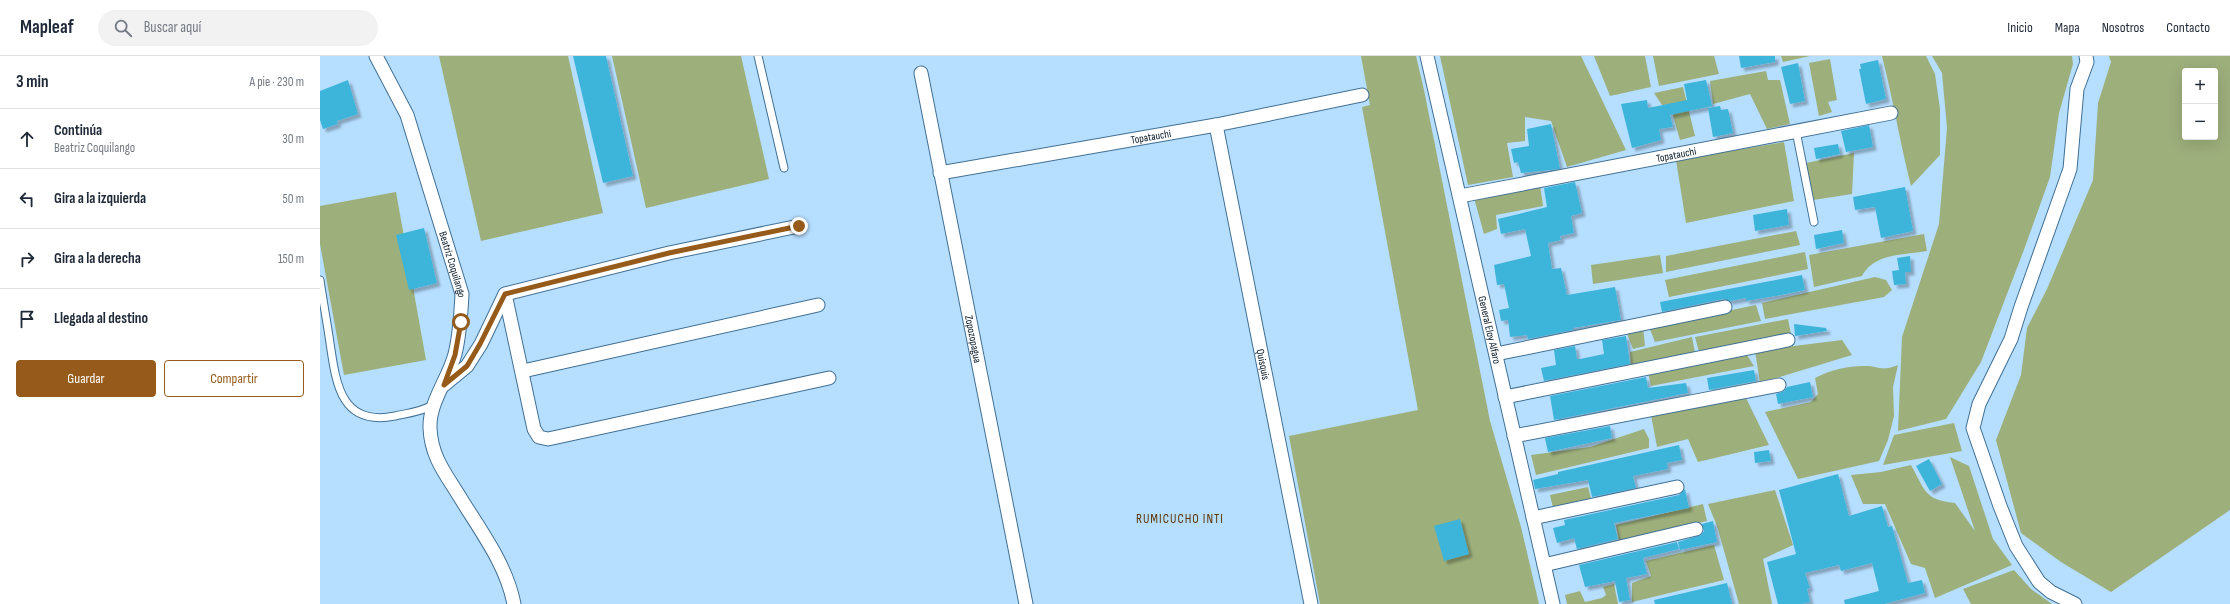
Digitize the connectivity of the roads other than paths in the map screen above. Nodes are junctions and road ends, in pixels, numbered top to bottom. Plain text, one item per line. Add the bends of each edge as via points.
1 (376, 56) edge
2 (758, 56) edge
3 (1427, 56) edge
4 (2086, 56) edge
5 (921, 73) dead end
6 (1362, 95) dead end
7 (1891, 113) dead end
8 (1216, 125) junction
9 (1796, 131) junction
10 (784, 168) dead end
11 (940, 173) junction
12 (1460, 196) junction
13 (1814, 222) dead end
14 (799, 226) dead end
15 (320, 280) edge
16 (505, 294) junction
17 (818, 305) dead end
18 (1725, 307) dead end
19 (1788, 340) dead end
20 (1496, 354) junction
21 (523, 371) junction
22 (829, 378) dead end
23 (444, 385) junction
24 (1779, 385) dead end
25 (1506, 397) junction
26 (435, 404) junction
27 (1514, 436) junction
28 (1677, 487) dead end
29 (1533, 518) junction
30 (1696, 529) dead end
31 (1544, 565) junction
32 (514, 604) edge
33 (1026, 604) edge
34 (1311, 604) edge
35 (1553, 604) edge
36 (2075, 604) edge

1 - 23 street, Beatriz Coquilango via 408,114 462,294 461,322 455,355
2 - 10 lane
3 - 12 street, General Eloy Alfaro
4 - 36 street via 2087,62 2077,90 2070,169 2011,339 1979,404 1973,428 2016,546 2039,582 2051,592
5 - 11 street, Zopozopagua
6 - 8 street, Topatauchi
7 - 9 street, Topatauchi
8 - 11 street, Topatauchi
8 - 34 street, Quisquis
9 - 12 street, Topatauchi
9 - 13 lane
11 - 33 street, Zopozopagua
12 - 20 street, General Eloy Alfaro
14 - 16 street via 669,253
15 - 26 lane via 336,382 342,398 352,409 362,415 376,418 420,411
16 - 21 street
16 - 23 street via 467,366
17 - 21 street
18 - 20 street
19 - 25 street
20 - 25 street, General Eloy Alfaro
21 - 22 street via 534,429 539,437 548,439
23 - 26 street, Beatriz Coquilango
24 - 27 street
25 - 27 street, General Eloy Alfaro
26 - 32 street, Beatriz Coquilango via 430,427 435,459 495,553 510,584
27 - 29 street, General Eloy Alfaro
28 - 29 street
29 - 31 street, General Eloy Alfaro
30 - 31 street
31 - 35 street, General Eloy Alfaro

